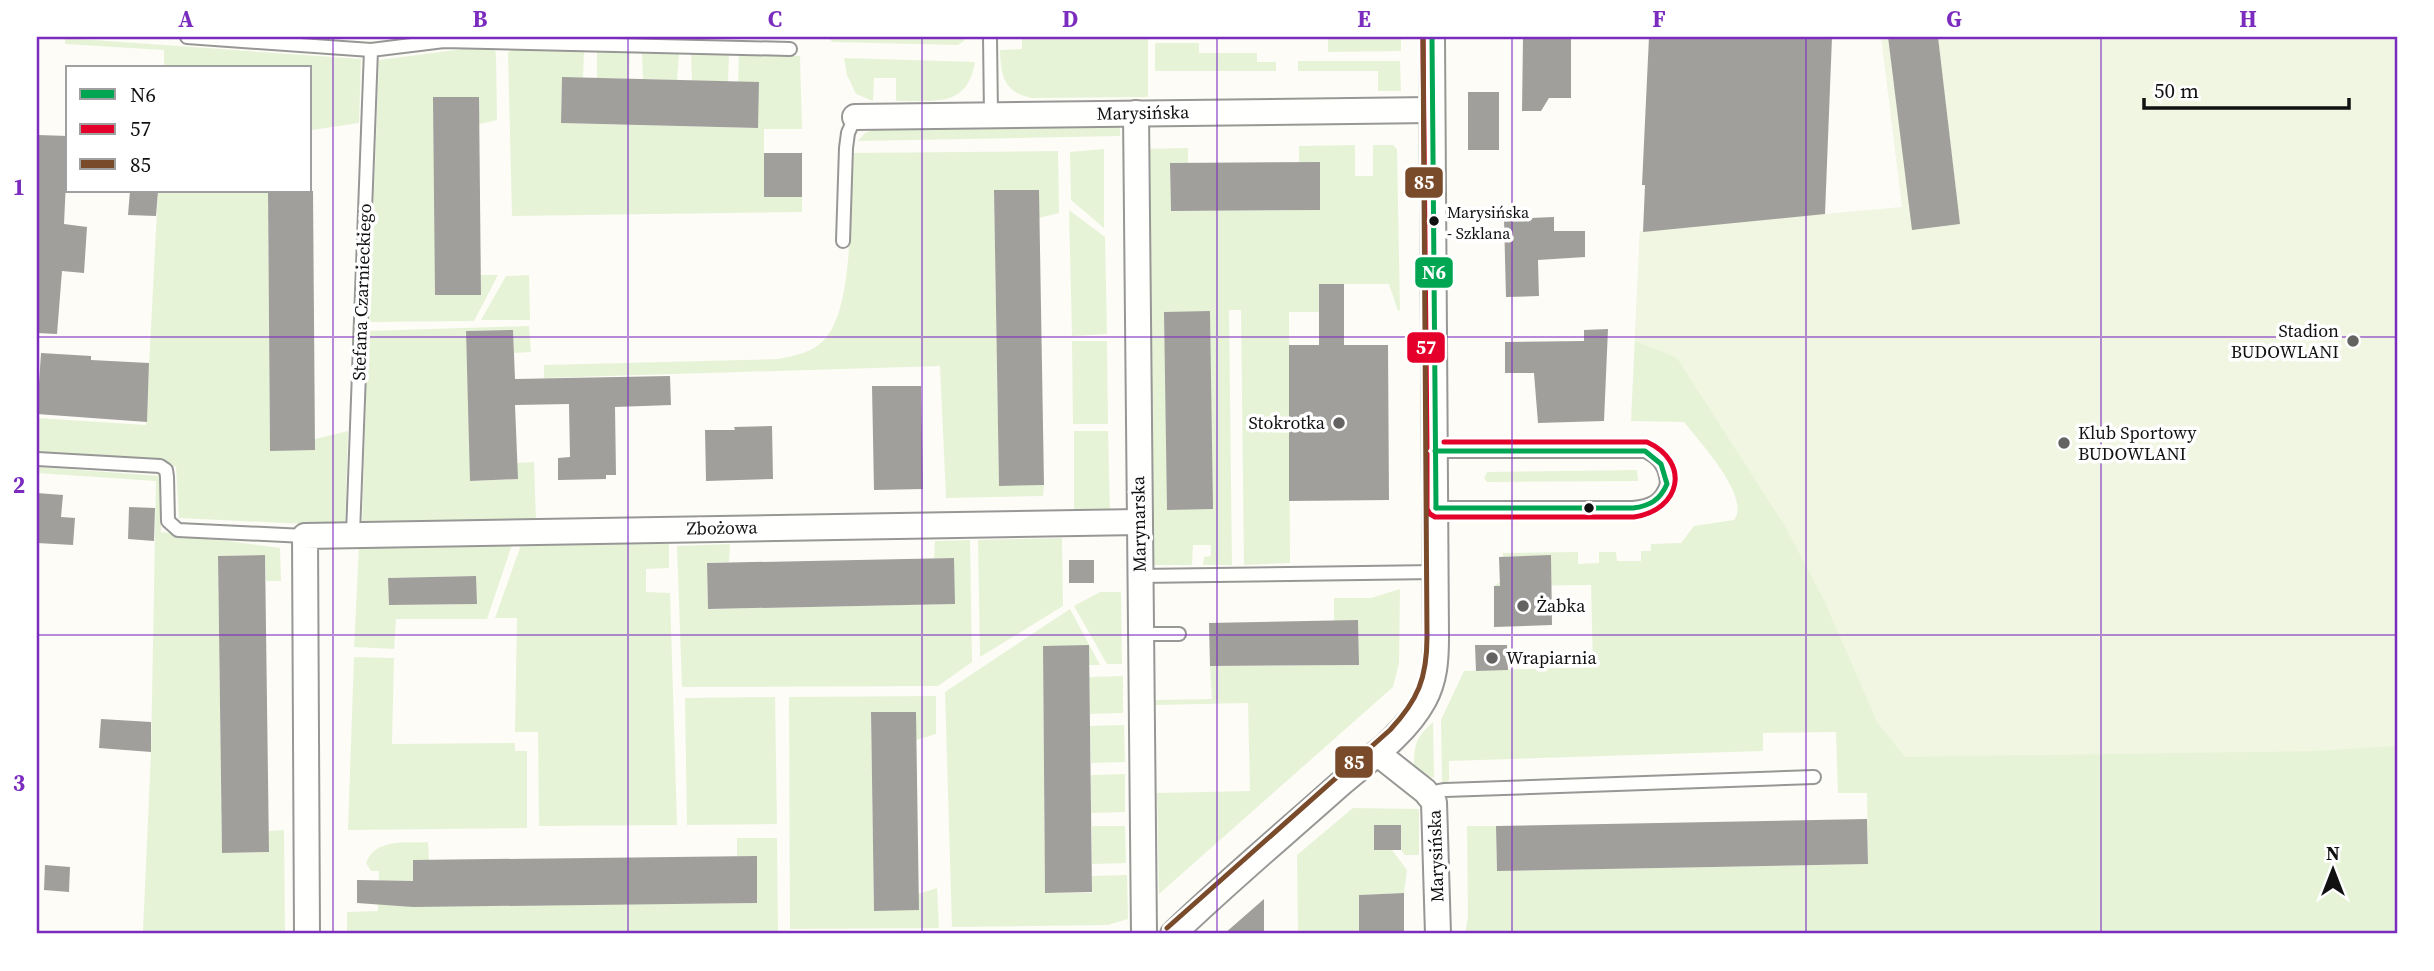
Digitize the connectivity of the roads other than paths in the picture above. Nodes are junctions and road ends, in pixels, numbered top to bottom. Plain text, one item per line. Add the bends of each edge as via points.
1 (187, 37) edge
2 (990, 37) edge
3 (1432, 37) edge
4 (444, 39) edge
5 (790, 49) dead end
6 (371, 50) junction
7 (1432, 110) junction
8 (1136, 113) junction
9 (991, 115) junction
10 (855, 117) joint
11 (843, 241) dead end
12 (1435, 451) junction
13 (37, 459) edge
14 (1436, 508) junction
15 (1139, 522) junction
16 (353, 534) junction
17 (304, 536) junction
18 (1436, 572) junction
19 (1139, 576) junction
20 (1140, 635) junction
21 (1179, 635) dead end
22 (1377, 752) junction
23 (1814, 777) dead end
24 (1432, 798) junction
25 (307, 934) edge
26 (1144, 934) edge
27 (1173, 934) edge
28 (1438, 934) edge

1 - 6 lane
2 - 9 lane
3 - 7 street
4 - 5 lane
4 - 6 lane
6 - 16 lane, Stefana Czarnieckiego
7 - 8 street, Marysińska
7 - 12 street
8 - 9 street, Marysińska
8 - 15 street, Marynarska
9 - 10 street, Marysińska
10 - 11 lane via 846,148
12 - 14 street
12 - 14 lane via 1645,451 1663,465 1667,485 1657,501 1647,506
13 - 17 lane via 160,466 166,470 168,520 178,530
14 - 18 street
15 - 16 street, Zbożowa
15 - 19 street, Marynarska
16 - 17 street, Zbożowa
17 - 25 street
18 - 19 lane
18 - 22 street via 1432,683 1413,716
19 - 20 street, Marynarska
20 - 21 lane
20 - 26 street, Marynarska
22 - 24 street, Marysińska
22 - 27 street
23 - 24 lane via 1445,790
24 - 28 street, Marysińska via 1436,808

